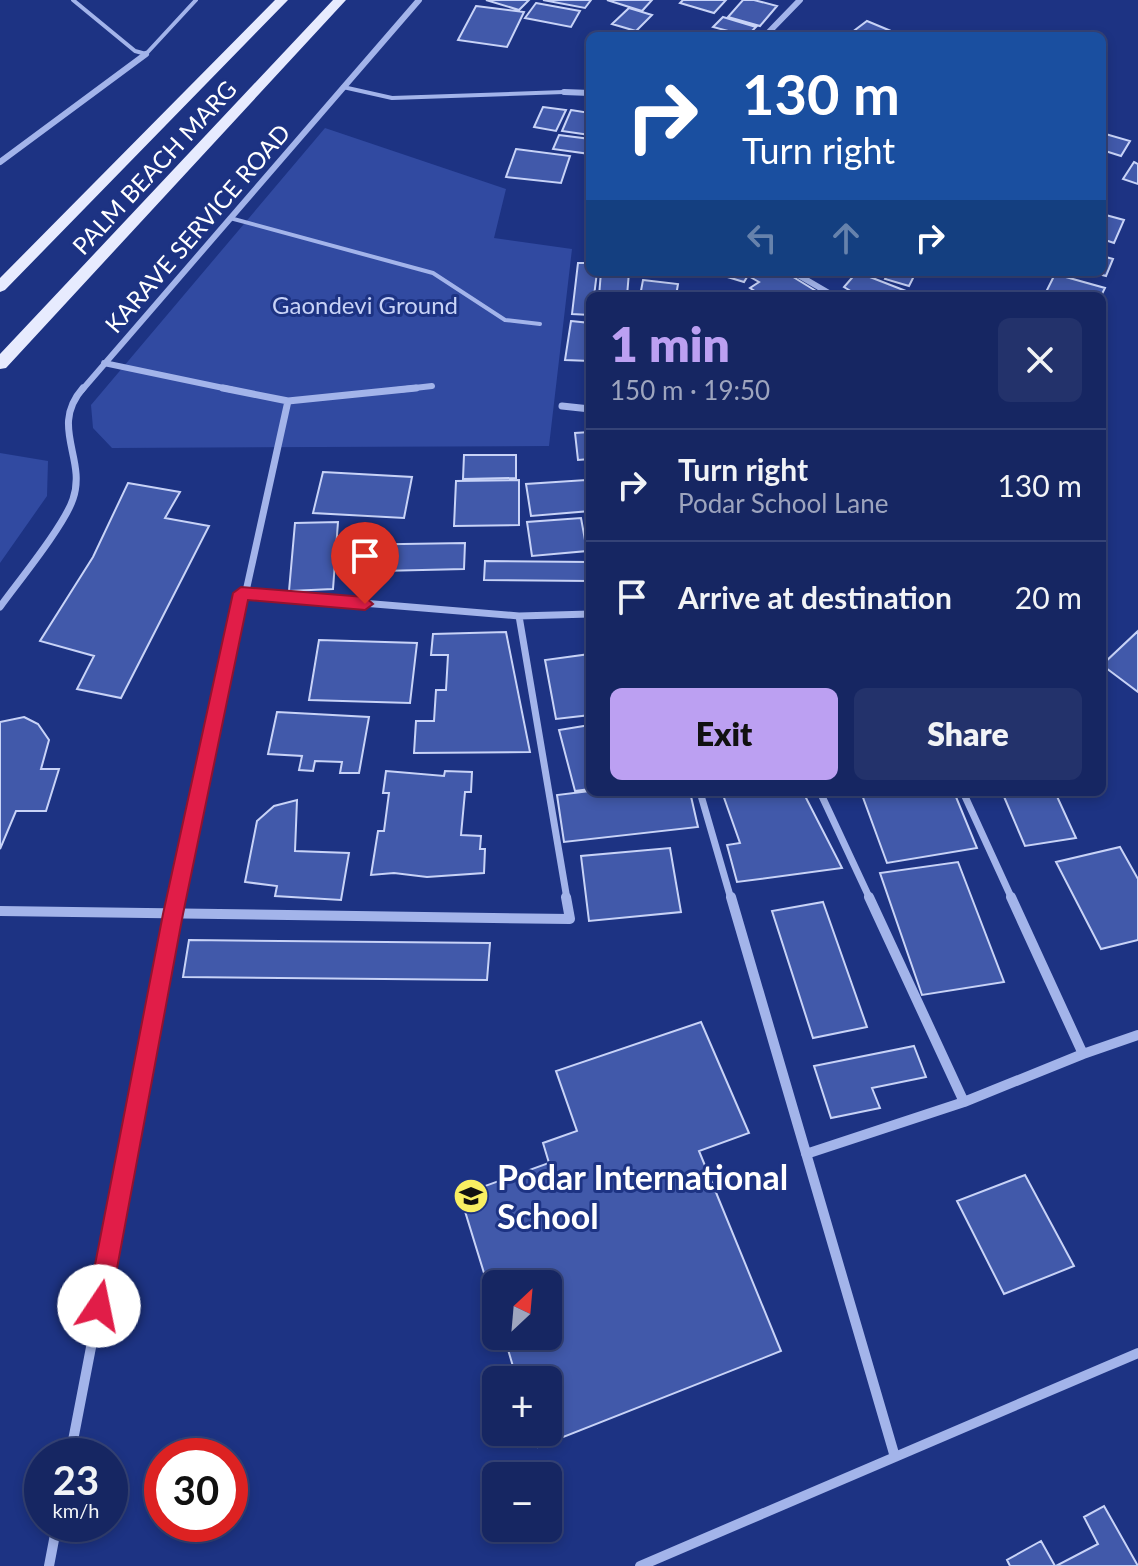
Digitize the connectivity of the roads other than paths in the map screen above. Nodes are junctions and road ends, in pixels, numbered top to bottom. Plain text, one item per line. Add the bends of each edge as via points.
1 (73, 0) edge
2 (196, 0) edge
3 (282, 0) edge
4 (340, 0) edge
5 (419, 0) edge
6 (800, 0) edge
7 (769, 32) edge
8 (146, 54) junction
9 (343, 87) junction
10 (564, 92) joint
11 (586, 93) edge
12 (0, 162) edge
13 (230, 218) junction
14 (800, 276) edge
15 (0, 287) edge
16 (827, 292) edge
17 (540, 324) dead end
18 (104, 363) junction
19 (0, 364) edge
20 (432, 386) dead end
21 (288, 401) junction
22 (562, 406) dead end
23 (586, 409) edge
24 (241, 593) junction
25 (0, 607) edge
26 (586, 614) edge
27 (519, 616) junction
28 (701, 796) edge
29 (822, 796) edge
30 (965, 796) edge
31 (0, 911) edge
32 (173, 914) junction
33 (1138, 1035) edge
34 (1083, 1054) junction
35 (964, 1102) junction
36 (806, 1154) junction
37 (1138, 1353) edge
38 (73, 1438) edge
39 (895, 1457) junction
40 (54, 1542) edge
41 (49, 1566) edge
42 (640, 1566) edge

1 - 8 lane via 135,51
2 - 8 lane
3 - 15 main road, PALM BEACH MARG
4 - 19 main road, PALM BEACH MARG
5 - 9 street, KARAVE SERVICE ROAD
6 - 7 street
8 - 12 street
9 - 10 lane via 392,98
9 - 13 street, KARAVE SERVICE ROAD
10 - 11 street
13 - 17 lane via 433,273 505,320
13 - 18 street, KARAVE SERVICE ROAD
14 - 16 street
18 - 21 street
18 - 25 street, KARAVE SERVICE ROAD via 66,414 65,435 78,479 73,501
20 - 21 street
21 - 24 street
22 - 23 street
24 - 27 street
24 - 32 street
26 - 27 street
27 - 32 street via 570,919
28 - 36 street
29 - 35 street
30 - 34 street
31 - 32 street
32 - 38 street
33 - 34 street
34 - 35 street
35 - 36 street
36 - 39 street
37 - 39 street
39 - 42 street
40 - 41 street

